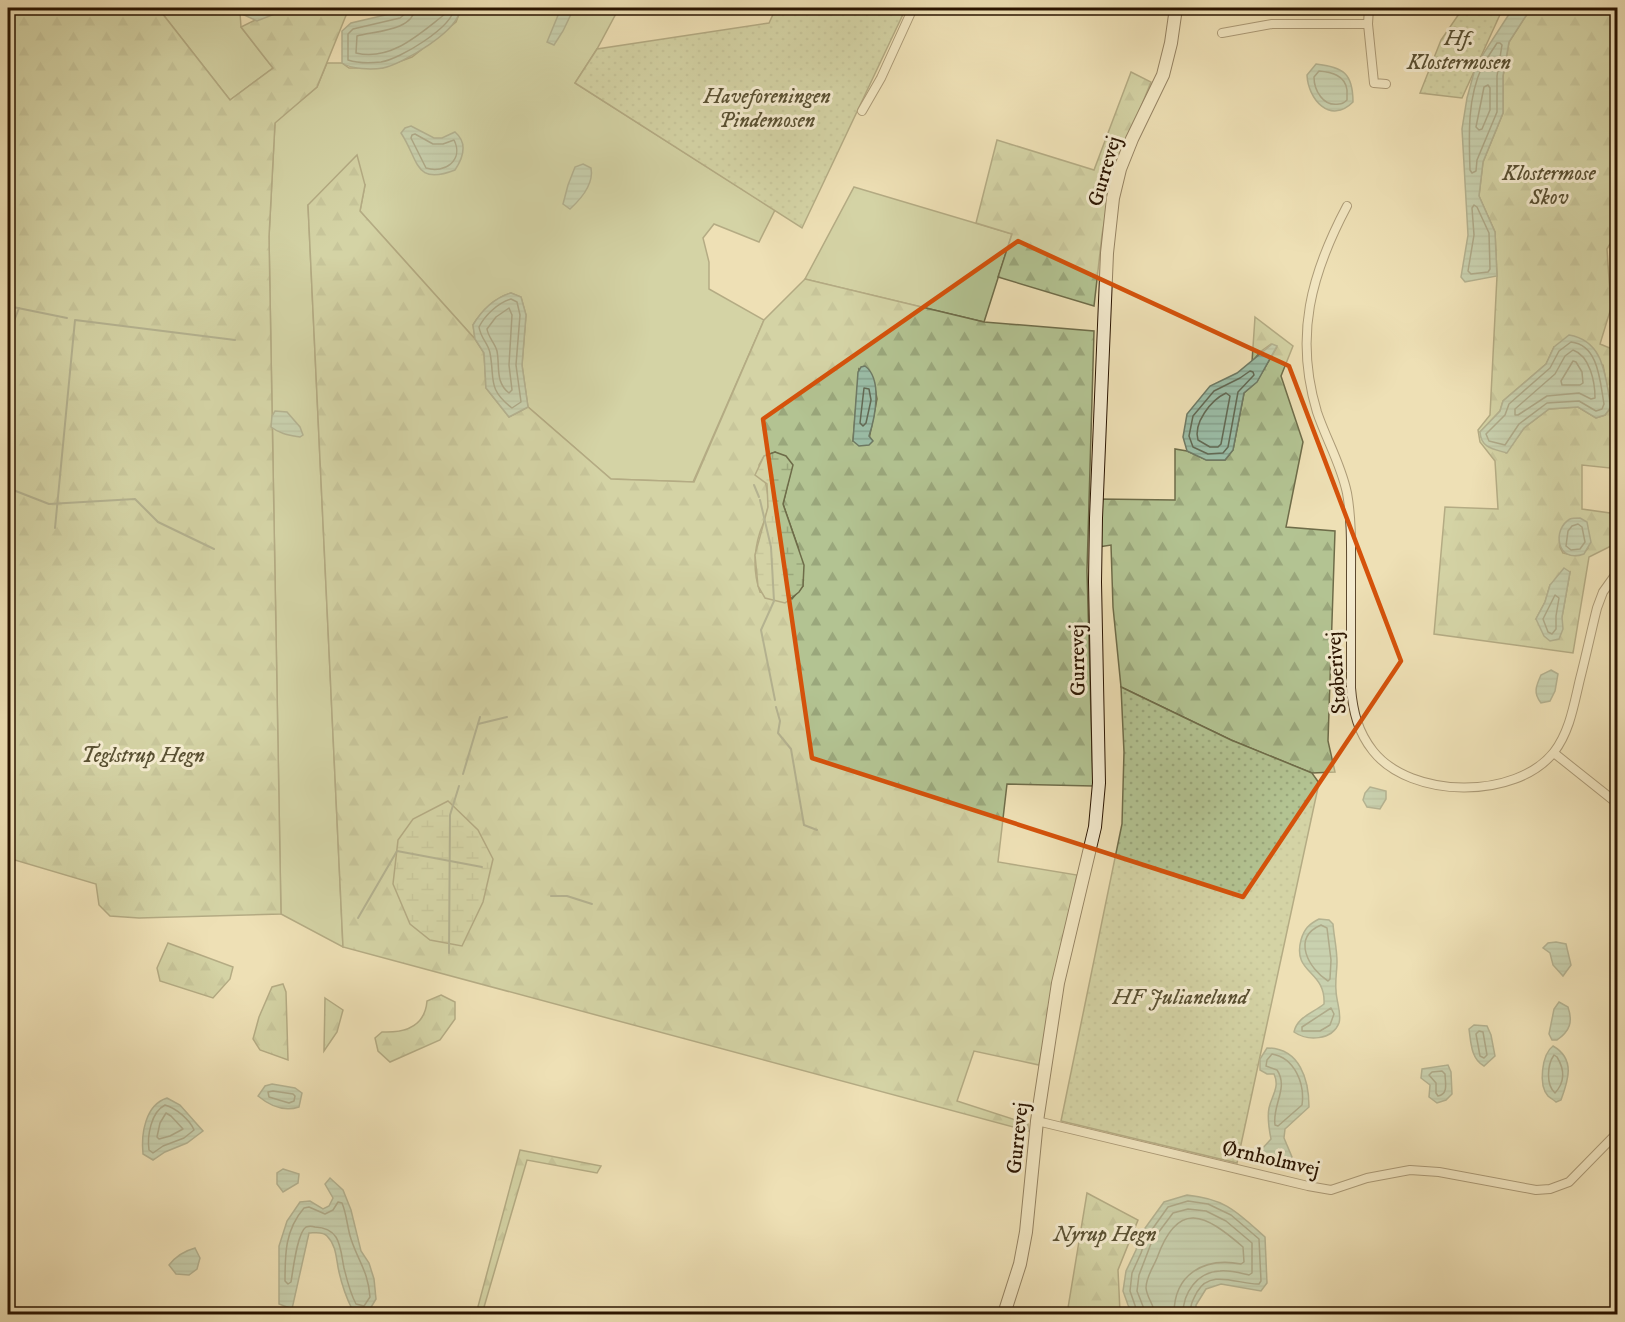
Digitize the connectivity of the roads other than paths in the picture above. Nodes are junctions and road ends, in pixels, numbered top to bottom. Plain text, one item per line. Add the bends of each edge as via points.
1 (913, 8) edge
2 (1176, 8) edge
3 (1369, 8) edge
4 (1368, 24) junction
5 (1222, 33) dead end
6 (1386, 84) dead end
7 (862, 111) dead end
8 (1347, 207) dead end
9 (1617, 571) edge
10 (1554, 753) junction
11 (1617, 804) edge
12 (1037, 1121) junction
13 (1617, 1132) edge
14 (8, 1312) edge
15 (14, 1314) edge
16 (1004, 1314) edge

1 - 7 street
2 - 12 street, Gurrevej via 1163,75 1132,139 1113,198 1107,253 1096,518 1099,783 1095,827 1058,983
3 - 4 street
4 - 5 street via 1272,24
4 - 6 street via 1374,83
8 - 10 street, Støberivej via 1320,262 1312,291 1307,358 1318,413 1348,502 1351,688 1361,734 1392,769 1436,785 1484,788 1511,782 1534,771
9 - 10 street, Støberivej via 1597,608 1571,718
10 - 11 street
12 - 13 street, Ørnholmvej via 1331,1190 1410,1170 1550,1189 1569,1182
12 - 16 street, Gurrevej via 1026,1232
14 - 15 street

